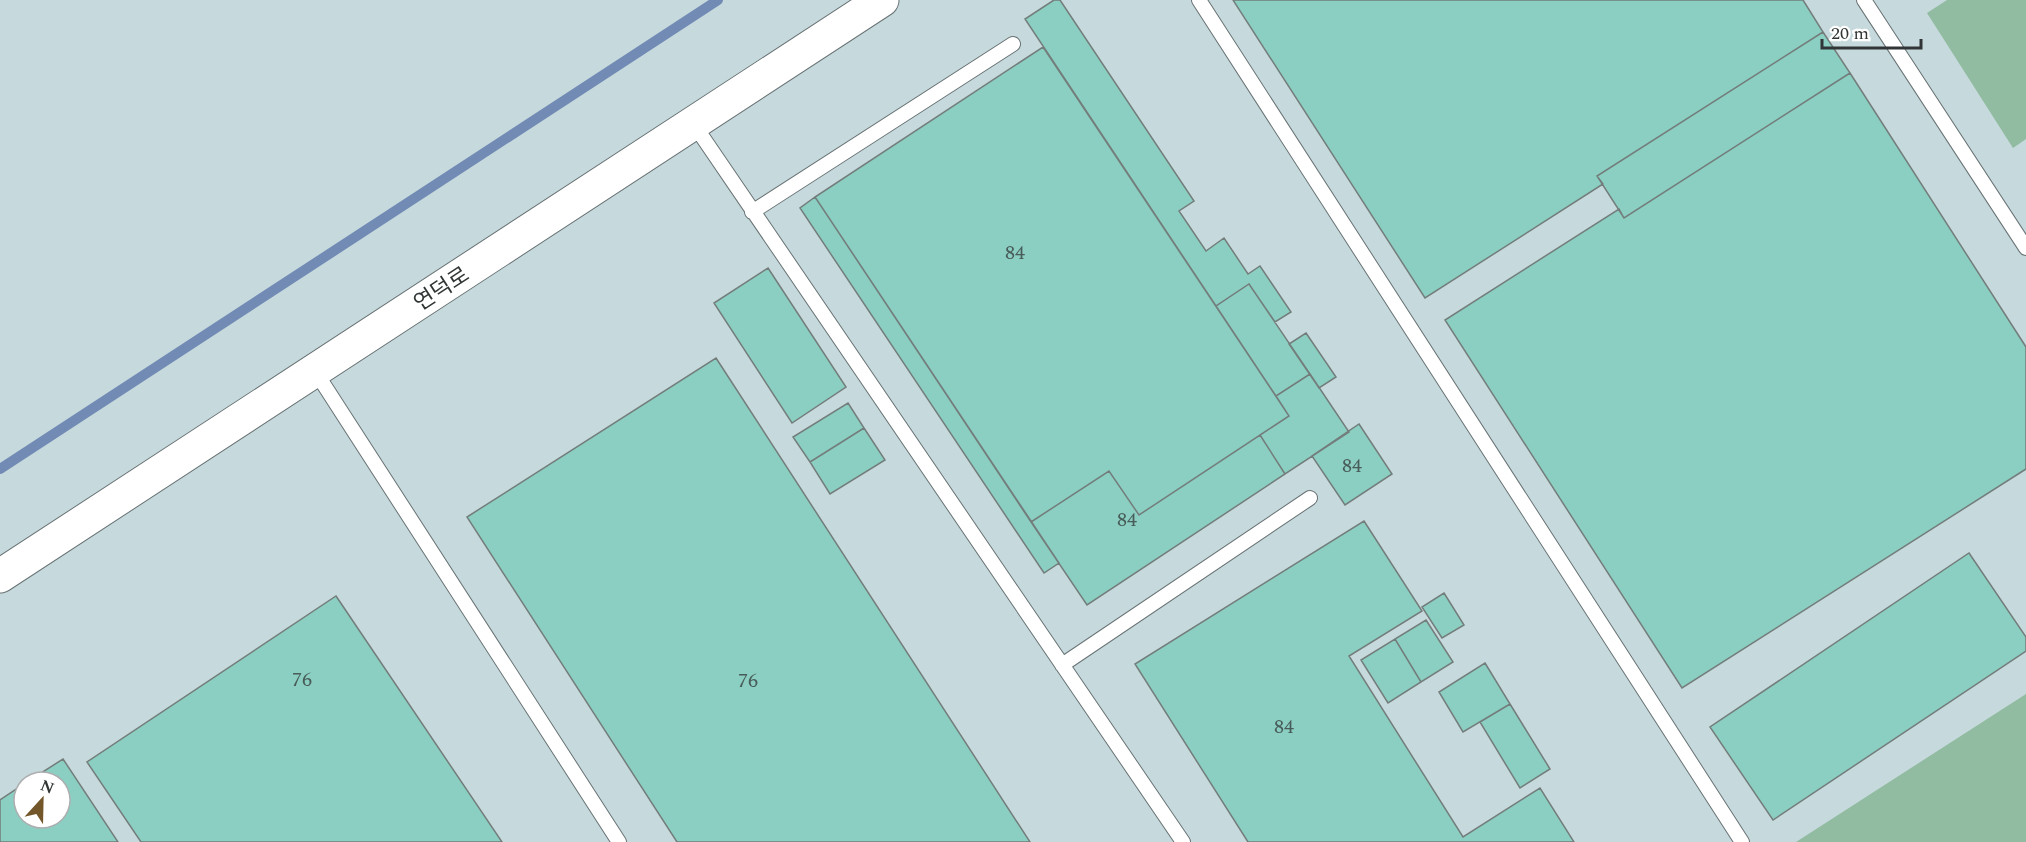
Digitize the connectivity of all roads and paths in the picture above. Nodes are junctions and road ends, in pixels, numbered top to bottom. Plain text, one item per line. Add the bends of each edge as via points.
1 (882, 0) edge
2 (1199, 0) edge
3 (1864, 0) edge
4 (1013, 44) dead end
5 (693, 123) junction
6 (752, 212) junction
7 (2026, 248) edge
8 (315, 371) junction
9 (1310, 498) dead end
10 (0, 576) edge
11 (1062, 665) junction
12 (619, 842) edge
13 (1183, 842) edge
14 (1742, 842) edge

1 - 5 street, 연덕로
2 - 14 lane
3 - 7 lane
4 - 6 lane
5 - 6 lane
5 - 8 street, 연덕로
6 - 11 lane
8 - 10 street, 연덕로
8 - 12 lane
9 - 11 lane
11 - 13 lane

